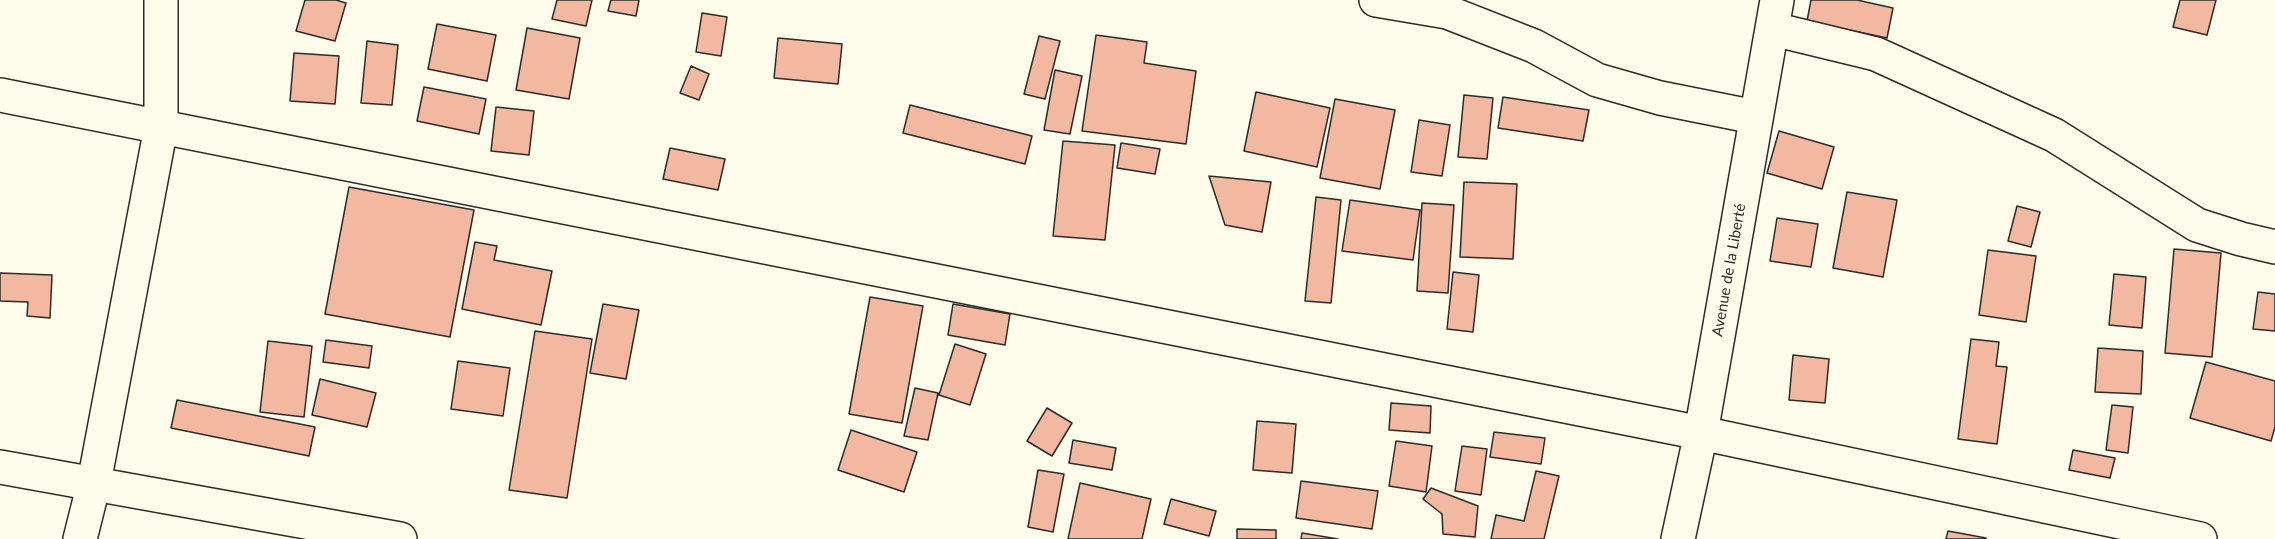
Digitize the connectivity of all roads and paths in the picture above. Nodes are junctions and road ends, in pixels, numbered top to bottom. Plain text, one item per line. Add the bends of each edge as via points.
1 (161, 0) edge
2 (1376, 0) edge
3 (1775, 14) edge
4 (0, 95) edge
5 (1755, 117) junction
6 (161, 127) junction
7 (2275, 247) edge
8 (1701, 433) junction
9 (0, 467) edge
10 (94, 483) junction
11 (81, 539) edge
12 (400, 539) edge
13 (1678, 539) edge
14 (2200, 539) edge

1 - 6 street
2 - 5 street via 1447,12 1534,46 1597,80 1660,98
3 - 5 street, Avenue de la Liberté
3 - 7 street via 1876,54 2054,135 2197,225
4 - 6 street
5 - 8 street, Avenue de la Liberté
6 - 8 street
6 - 10 street
8 - 13 street, Avenue de la Liberté
8 - 14 street
9 - 10 street
10 - 11 street
10 - 12 street

